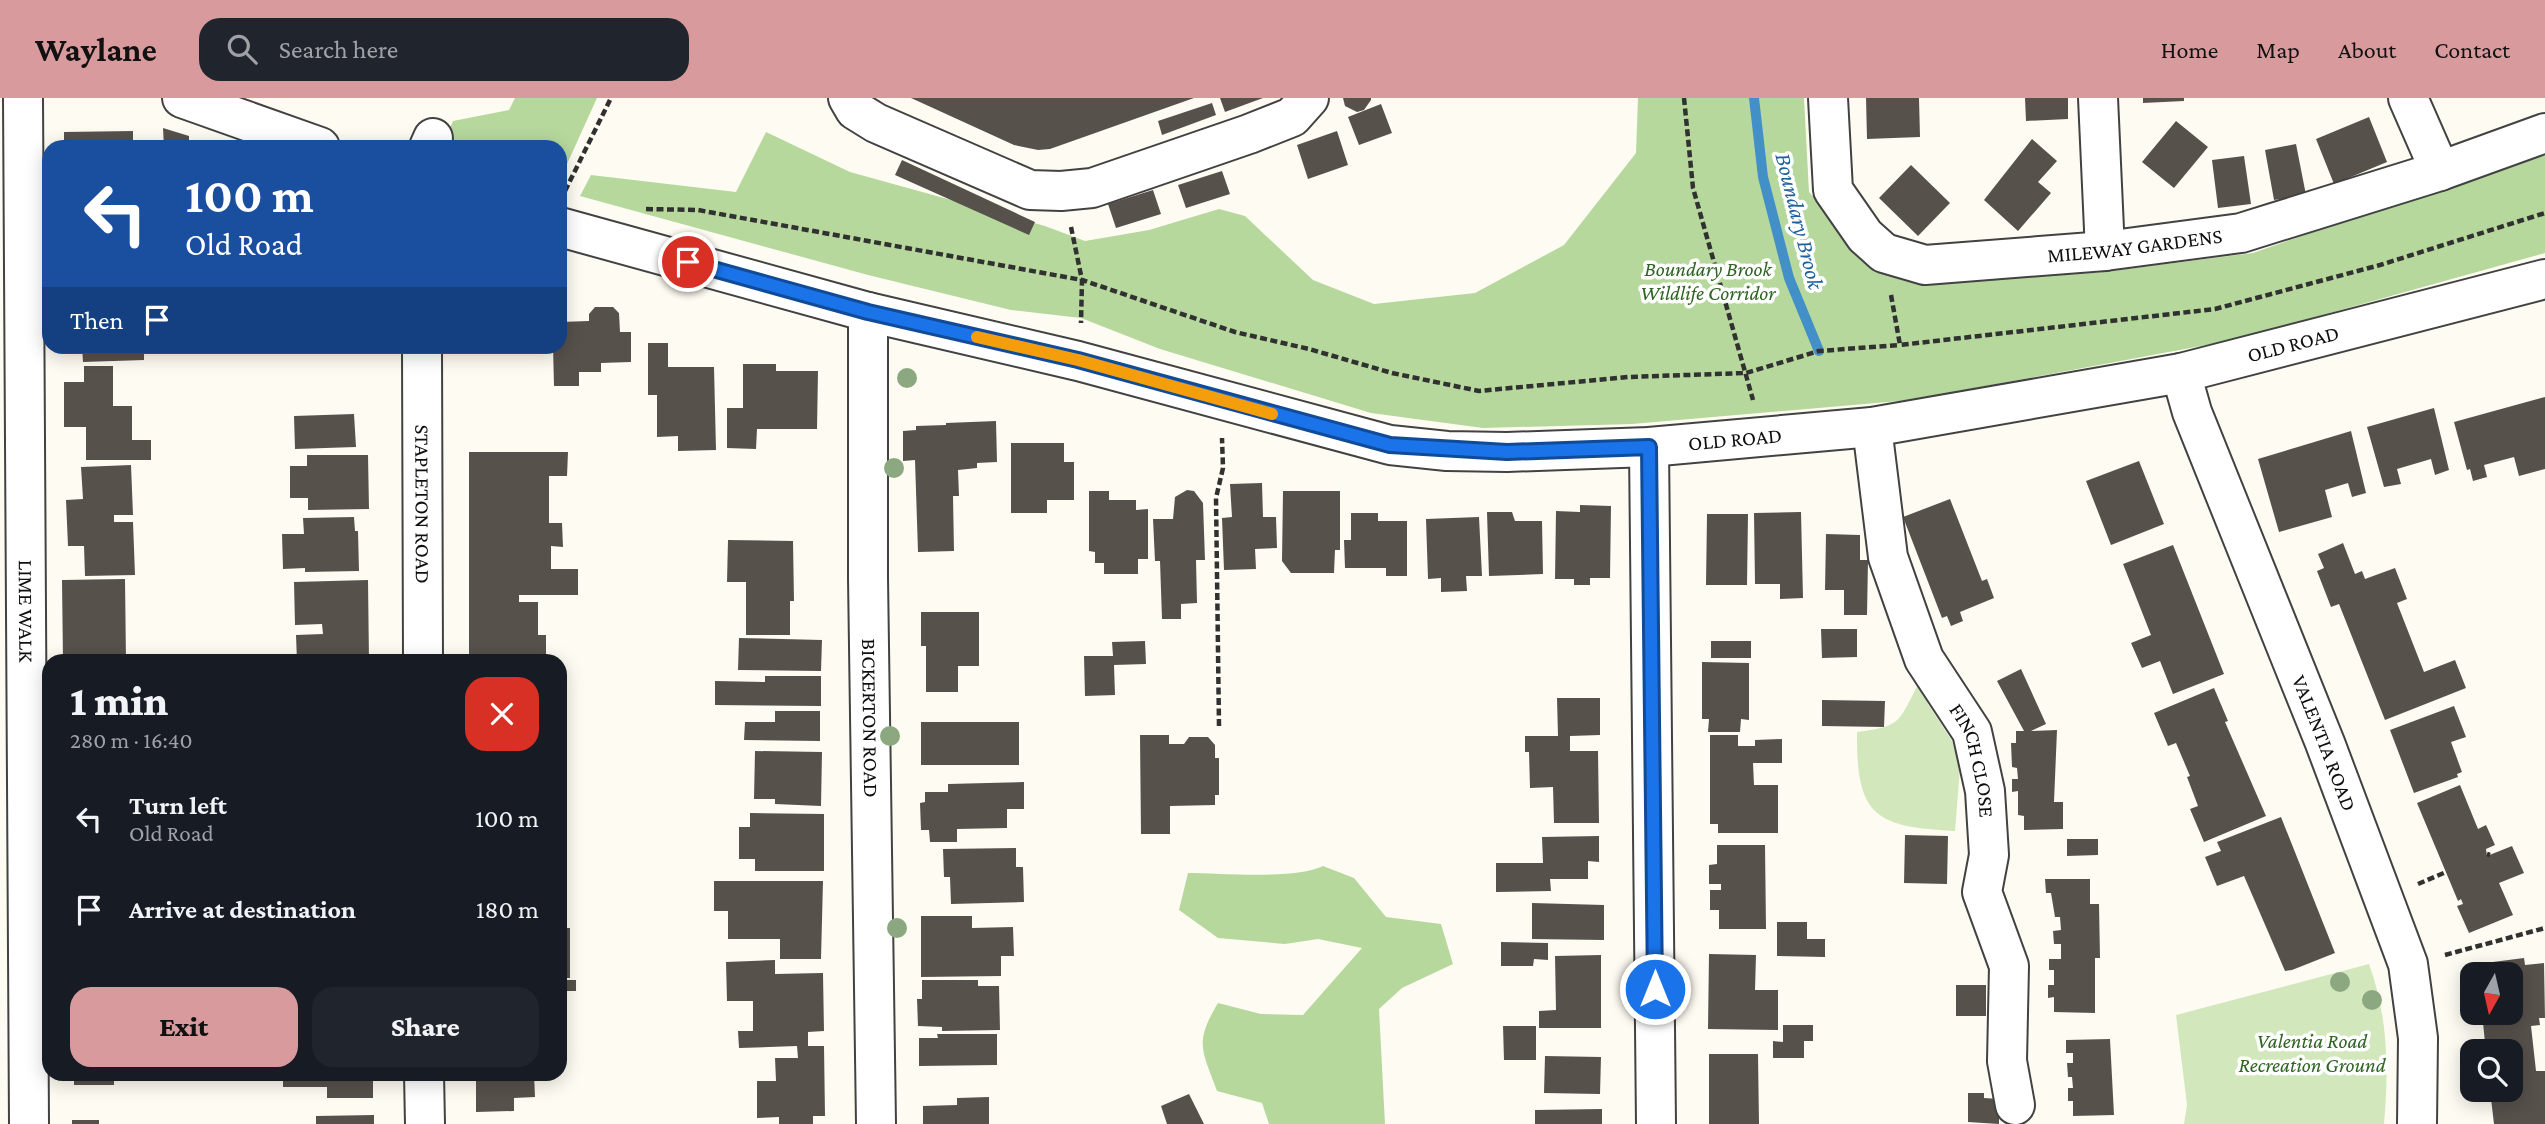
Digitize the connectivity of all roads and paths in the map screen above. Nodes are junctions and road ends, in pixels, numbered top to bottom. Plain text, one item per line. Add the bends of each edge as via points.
1 (23, 98) edge
2 (182, 98) edge
3 (611, 98) edge
4 (848, 98) edge
5 (1309, 98) edge
6 (1684, 98) edge
7 (1828, 98) edge
8 (2098, 98) edge
9 (2408, 98) edge
10 (2545, 134) edge
11 (300, 140) edge
12 (2440, 171) junction
13 (567, 198) edge
14 (632, 208) dead end
15 (2545, 213) edge
16 (567, 214) edge
17 (1075, 241) dead end
18 (2105, 251) junction
19 (1884, 253) junction
20 (2545, 279) edge
21 (1082, 280) junction
22 (868, 312) junction
23 (1081, 318) dead end
24 (1900, 345) junction
25 (422, 354) edge
26 (1746, 373) junction
27 (2181, 373) junction
28 (1224, 402) junction
29 (1757, 412) dead end
30 (1872, 427) junction
31 (1649, 447) junction
32 (423, 654) edge
33 (1219, 726) dead end
34 (13, 907) edge
35 (2545, 928) edge
36 (2408, 964) junction
37 (424, 1081) edge
38 (2015, 1105) dead end
39 (29, 1124) edge
40 (425, 1124) edge
41 (876, 1124) edge
42 (1656, 1124) edge
43 (2417, 1124) edge

1 - 34 street, LIME WALK
2 - 11 street
3 - 13 path
4 - 5 street via 855,110 876,123 1030,190 1092,188 1255,146
6 - 26 path via 1693,188
7 - 19 street, MILEWAY GARDENS via 1833,190 1865,236
8 - 18 street
9 - 12 street
10 - 12 street, MILEWAY GARDENS
12 - 18 street, MILEWAY GARDENS via 2241,233
14 - 21 path via 698,210
15 - 24 path via 2380,265 2215,309
16 - 22 street, OLD ROAD
17 - 21 path
18 - 19 street, MILEWAY GARDENS via 1925,265
19 - 24 path
20 - 27 street, OLD ROAD
21 - 23 path
21 - 26 path via 1235,332 1479,391 1628,377
22 - 28 street, OLD ROAD via 1078,360
22 - 41 street, BICKERTON ROAD
24 - 26 path via 1819,351
25 - 32 street, STAPLETON ROAD
26 - 29 path
27 - 30 street, OLD ROAD
27 - 36 street, VALENTIA ROAD via 2192,412
28 - 31 street, OLD ROAD via 1390,445 1507,452
28 - 33 path via 1223,468 1216,498
30 - 31 street, OLD ROAD
30 - 38 street, FINCH CLOSE via 1888,558 1924,659 1972,732 1983,779 1989,855 1982,891 2009,967 2007,1061
31 - 42 street
34 - 39 street, LIME WALK
35 - 36 path
36 - 43 street, VALENTIA ROAD via 2418,1038
37 - 40 street

